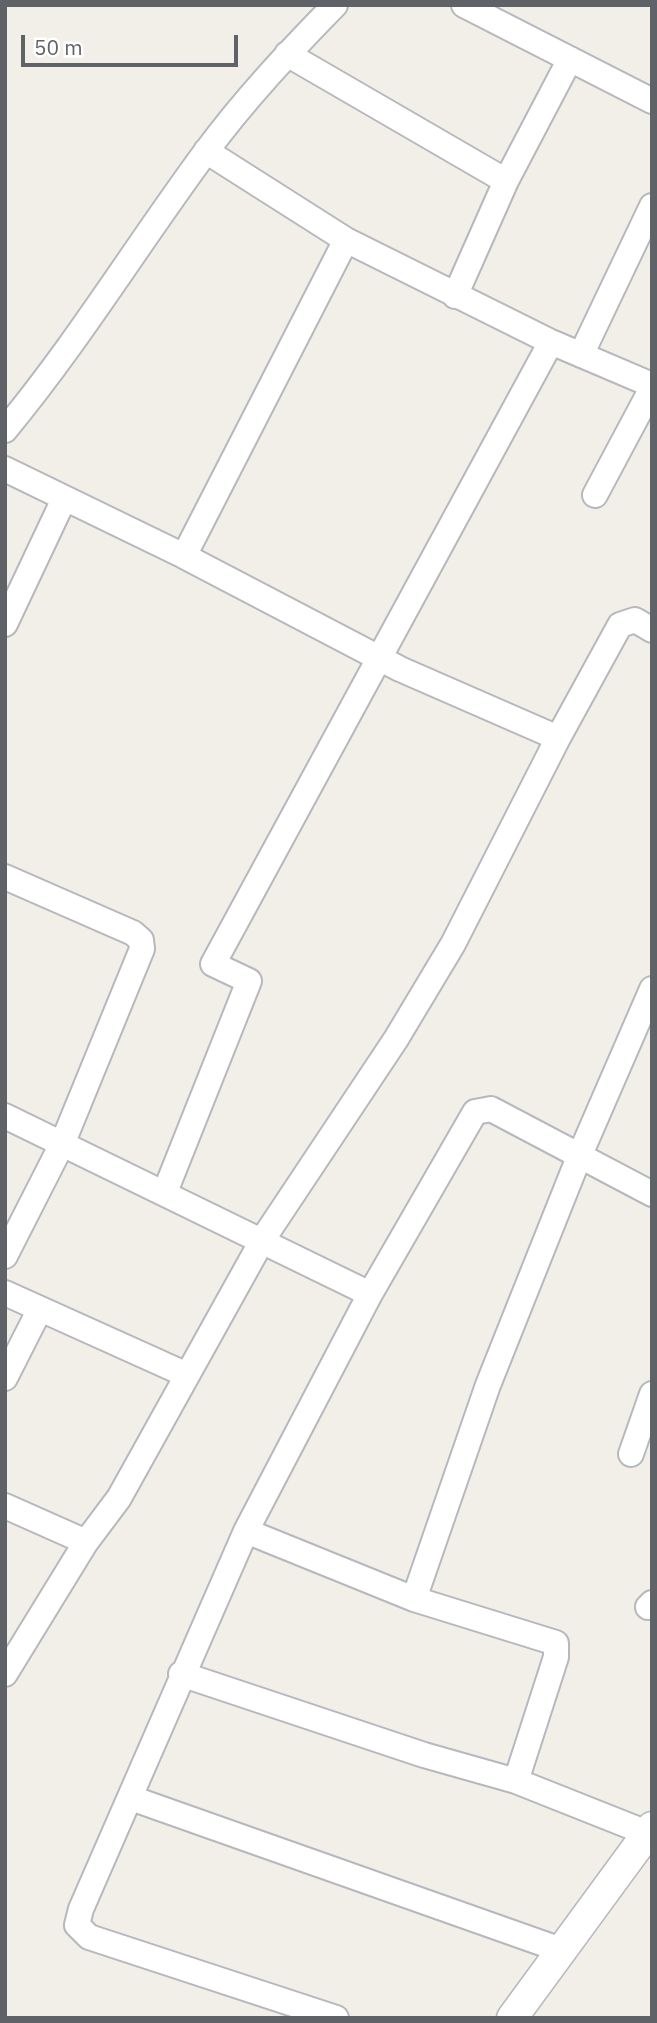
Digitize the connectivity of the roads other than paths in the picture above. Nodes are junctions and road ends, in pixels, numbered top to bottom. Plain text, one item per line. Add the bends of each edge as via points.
1 (335, 5) edge
2 (464, 5) edge
3 (287, 54) junction
4 (570, 59) junction
5 (652, 101) edge
6 (206, 151) junction
7 (506, 181) junction
8 (652, 205) edge
9 (346, 240) junction
10 (455, 296) junction
11 (551, 342) junction
12 (581, 355) junction
13 (652, 386) edge
14 (5, 430) edge
15 (5, 469) edge
16 (595, 495) dead end
17 (64, 499) junction
18 (184, 556) junction
19 (5, 624) edge
20 (652, 630) edge
21 (379, 655) junction
22 (558, 738) junction
23 (5, 877) edge
24 (652, 989) edge
25 (5, 1116) edge
26 (63, 1142) junction
27 (579, 1157) junction
28 (164, 1192) junction
29 (652, 1194) edge
30 (264, 1240) junction
31 (5, 1256) edge
32 (5, 1293) edge
33 (370, 1294) junction
34 (40, 1309) junction
35 (187, 1375) junction
36 (5, 1377) edge
37 (652, 1394) edge
38 (631, 1454) dead end
39 (5, 1506) edge
40 (246, 1531) junction
41 (86, 1542) junction
42 (414, 1599) junction
43 (5, 1674) edge
44 (181, 1674) junction
45 (516, 1781) junction
46 (131, 1798) junction
47 (649, 1830) edge
48 (564, 1951) junction
49 (336, 2018) edge
50 (512, 2018) edge

1 - 3 street
2 - 4 street
3 - 6 street
3 - 7 street
4 - 5 street
4 - 7 street
6 - 9 street
6 - 14 street via 50,376
7 - 10 street
8 - 12 street
9 - 10 street
9 - 18 street
10 - 11 street
11 - 12 street
11 - 21 street
12 - 13 street
13 - 16 street
15 - 17 street
17 - 18 street
17 - 19 street
18 - 21 street
20 - 22 street via 635,620 620,625
21 - 22 street via 400,669
21 - 28 street via 213,964 249,981
22 - 30 street via 453,944 396,1040
23 - 26 street via 141,940 142,949
24 - 27 street
25 - 26 street
26 - 28 street
26 - 31 street
27 - 29 street
27 - 33 street via 491,1109 475,1111
27 - 42 street via 488,1385
28 - 30 street
30 - 33 street
30 - 35 street
32 - 34 street
33 - 40 street
34 - 35 street
34 - 36 street
35 - 41 street via 119,1498
37 - 38 street
39 - 41 street
40 - 42 street
40 - 44 street
41 - 43 street
42 - 45 street via 556,1643 556,1657
44 - 45 street
44 - 46 street
45 - 47 street
46 - 48 street
46 - 49 street via 77,1925 89,1937
47 - 48 street
48 - 50 street

